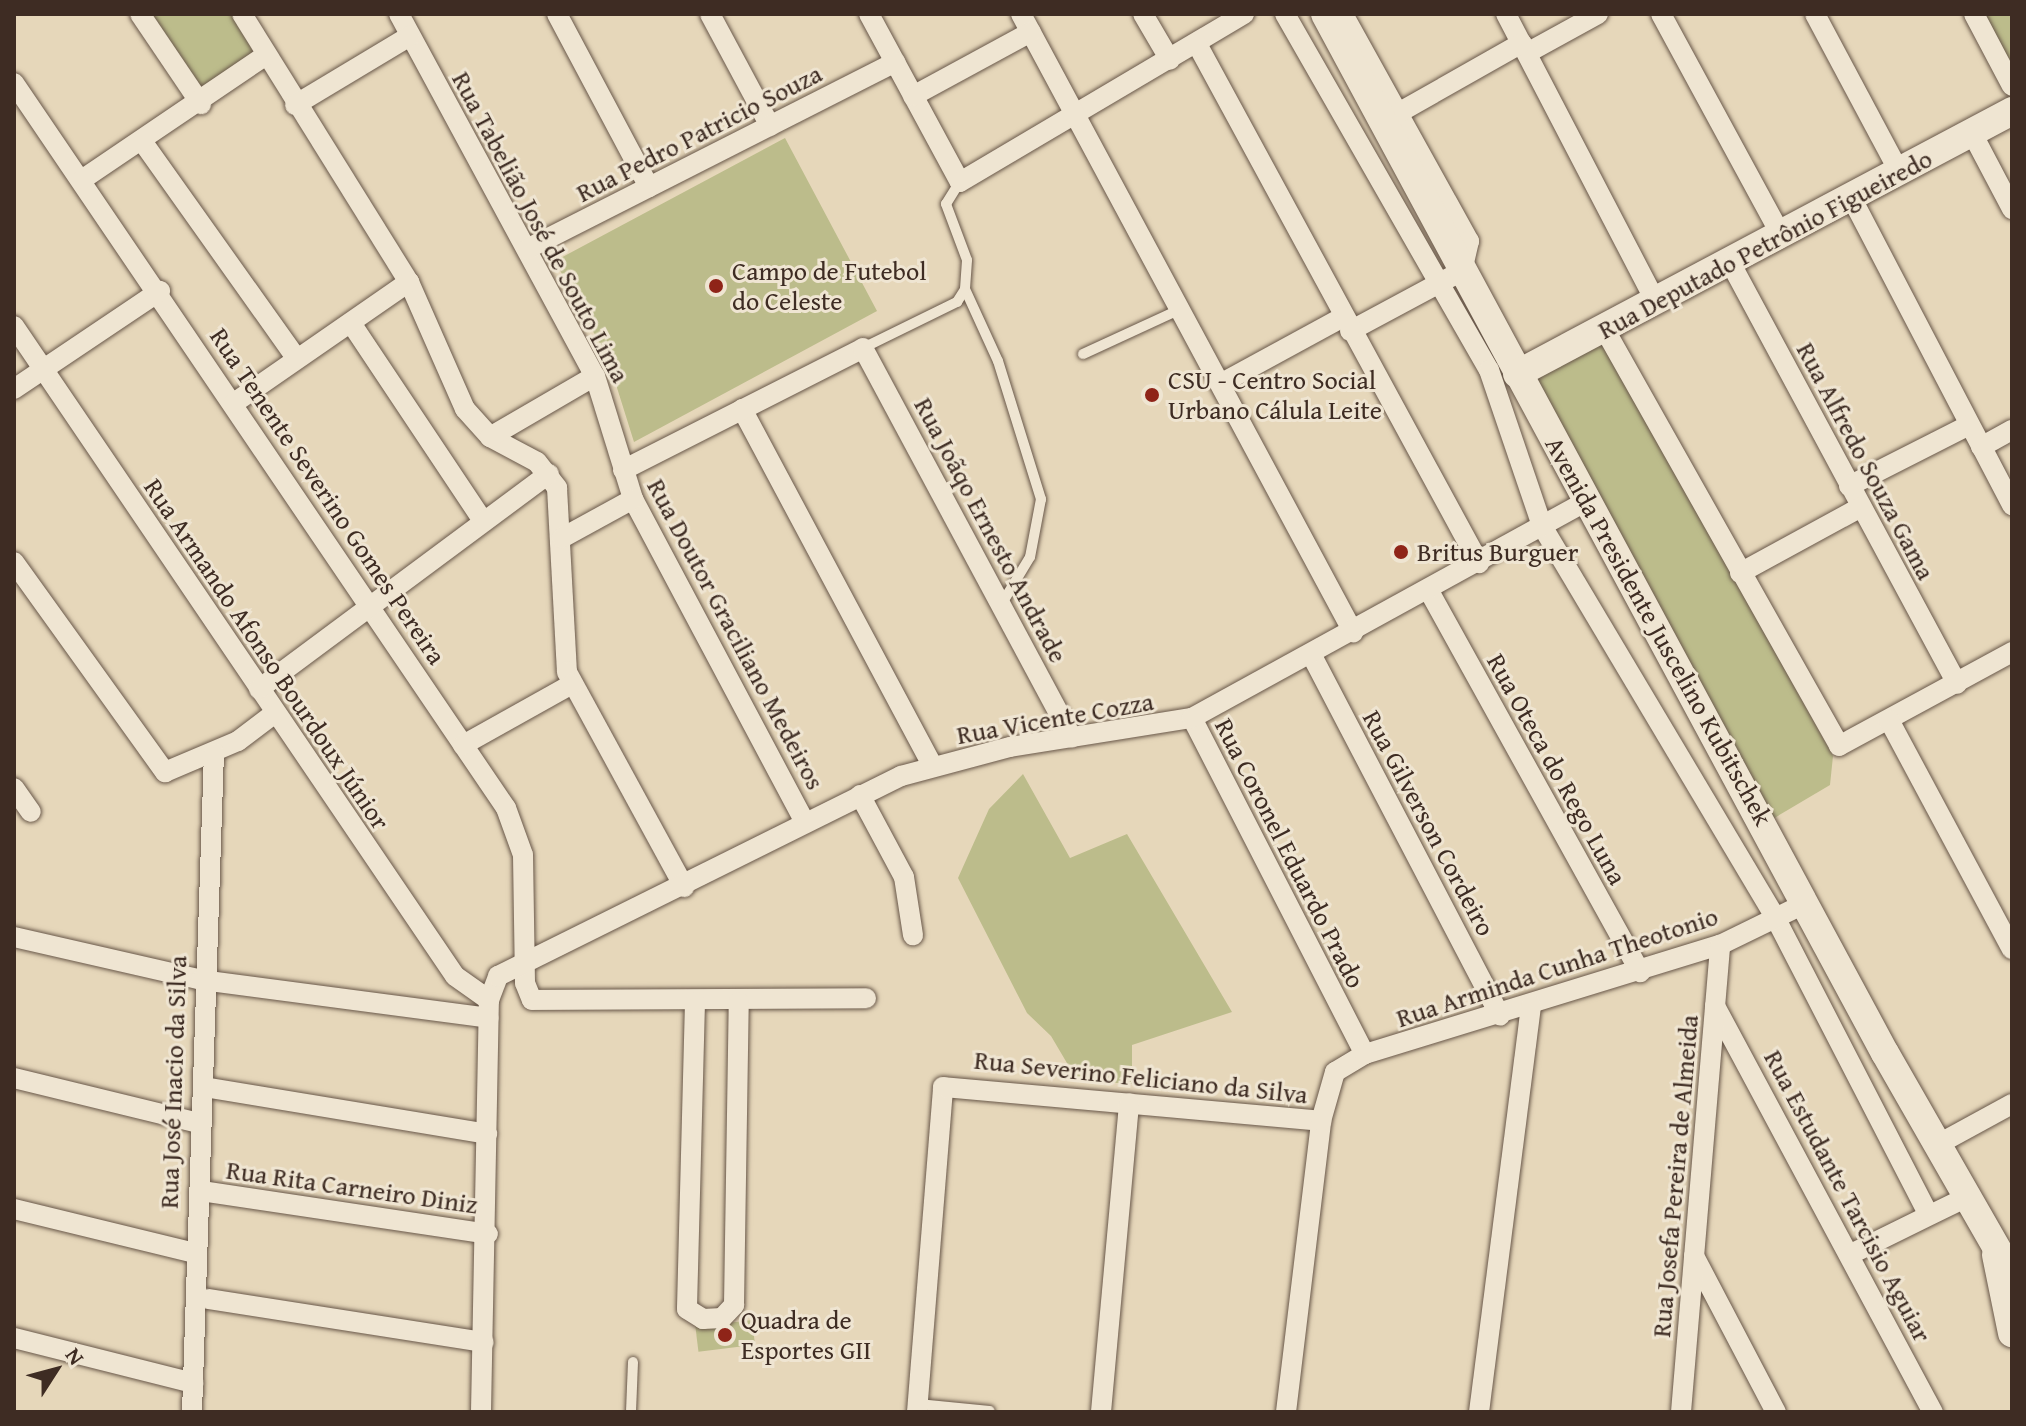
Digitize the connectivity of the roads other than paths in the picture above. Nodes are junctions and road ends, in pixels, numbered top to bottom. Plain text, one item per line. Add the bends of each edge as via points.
1 (140, 14) edge
2 (242, 14) edge
3 (557, 14) edge
4 (710, 14) edge
5 (869, 14) edge
6 (1143, 14) edge
7 (1244, 14) edge
8 (1285, 14) edge
9 (1506, 14) edge
10 (1598, 14) edge
11 (1661, 14) edge
12 (1815, 14) edge
13 (1974, 14) edge
14 (1336, 17) edge
15 (407, 21) edge
16 (1026, 23) edge
17 (1197, 44) junction
18 (1302, 44) junction
19 (1525, 48) junction
20 (265, 56) junction
21 (1170, 60) junction
22 (895, 62) junction
23 (14, 83) edge
24 (2012, 86) edge
25 (913, 96) junction
26 (201, 104) junction
27 (295, 105) junction
28 (1389, 111) junction
29 (2012, 111) edge
30 (1077, 118) junction
31 (1348, 125) junction
32 (770, 126) junction
33 (1972, 133) junction
34 (142, 141) junction
35 (1899, 171) junction
36 (83, 179) junction
37 (960, 182) junction
38 (649, 187) junction
39 (1851, 197) junction
40 (2012, 209) edge
41 (1781, 235) junction
42 (527, 249) junction
43 (1730, 262) junction
44 (1450, 276) junction
45 (409, 282) junction
46 (965, 289) junction
47 (160, 291) junction
48 (1656, 302) junction
49 (1181, 309) junction
50 (351, 323) junction
51 (1347, 324) junction
52 (14, 326) edge
53 (1605, 330) junction
54 (863, 348) junction
55 (1083, 354) dead end
56 (297, 359) junction
57 (43, 368) junction
58 (1517, 374) junction
59 (595, 376) junction
60 (1222, 383) junction
61 (14, 389) edge
62 (234, 403) junction
63 (742, 409) junction
64 (1969, 425) junction
65 (2012, 430) edge
66 (490, 437) junction
67 (1981, 447) junction
68 (623, 470) junction
69 (549, 474) junction
70 (1849, 486) junction
71 (633, 499) junction
72 (1590, 499) junction
73 (2012, 505) edge
74 (1861, 507) junction
75 (483, 521) junction
76 (1542, 526) junction
77 (562, 538) junction
78 (14, 562) edge
79 (1479, 563) junction
80 (1740, 573) junction
81 (1429, 591) junction
82 (1001, 605) junction
83 (369, 606) junction
84 (1353, 632) junction
85 (1311, 654) junction
86 (2010, 659) edge
87 (572, 684) junction
88 (1957, 684) junction
89 (259, 689) junction
90 (275, 713) junction
91 (1192, 718) junction
92 (1889, 720) junction
93 (1072, 737) junction
94 (463, 745) junction
95 (214, 753) junction
96 (933, 766) junction
97 (14, 788) edge
98 (860, 795) junction
99 (22, 812) edge
100 (805, 822) junction
101 (684, 887) junction
102 (1806, 903) junction
103 (1776, 919) junction
104 (913, 935) dead end
105 (14, 937) edge
106 (1720, 945) junction
107 (2012, 949) edge
108 (527, 963) junction
109 (1640, 972) junction
110 (201, 980) junction
111 (866, 998) dead end
112 (695, 1002) junction
113 (739, 1002) junction
114 (1531, 1005) junction
115 (1715, 1006) junction
116 (489, 1009) junction
117 (1500, 1016) junction
118 (1885, 1053) junction
119 (1365, 1054) junction
120 (1853, 1067) junction
121 (14, 1078) edge
122 (210, 1088) dead end
123 (1129, 1103) junction
124 (2012, 1104) edge
125 (1321, 1121) junction
126 (199, 1123) junction
127 (487, 1134) junction
128 (1935, 1146) junction
129 (208, 1192) dead end
130 (1965, 1198) junction
131 (14, 1209) edge
132 (1929, 1215) junction
133 (488, 1234) junction
134 (1994, 1247) junction
135 (194, 1253) junction
136 (1851, 1254) junction
137 (1694, 1256) junction
138 (2012, 1275) edge
139 (208, 1299) dead end
140 (2012, 1333) edge
141 (14, 1338) edge
142 (484, 1342) junction
143 (633, 1362) dead end
144 (193, 1383) junction
145 (918, 1408) edge
146 (990, 1411) edge
147 (192, 1412) edge
148 (481, 1412) edge
149 (631, 1412) edge
150 (1101, 1412) edge
151 (1286, 1412) edge
152 (1479, 1412) edge
153 (1681, 1412) edge
154 (1776, 1412) edge
155 (1933, 1412) edge

1 - 26 street
2 - 20 street
3 - 38 street
4 - 32 street
5 - 22 street
6 - 21 street
7 - 17 street
8 - 18 street
9 - 19 street
10 - 19 street
11 - 41 street
12 - 35 street
13 - 24 street
14 - 18 street
14 - 28 main road, Avenida Presidente Juscelino Kubitschek
15 - 27 street
15 - 42 street, Rua Tabelião José de Souto Lima
16 - 25 street
16 - 30 street
17 - 21 street
17 - 51 street
18 - 31 street
19 - 28 street
19 - 48 street
20 - 26 street
20 - 27 street
21 - 30 street
22 - 25 street
22 - 32 street, Rua Pedro Patricio Souza
23 - 36 street, Rua Tenente Severino Gomes Pereira
25 - 37 street
26 - 34 street
27 - 45 street
28 - 31 street
28 - 44 main road, Avenida Presidente Juscelino Kubitschek via 1408,146
29 - 33 main road, Rua Deputado Petrônio Figueiredo
30 - 37 street
30 - 49 street
31 - 44 street
32 - 38 street, Rua Pedro Patricio Souza
33 - 35 main road, Rua Deputado Petrônio Figueiredo
33 - 40 street
34 - 36 street
34 - 56 street
35 - 39 main road, Rua Deputado Petrônio Figueiredo
36 - 47 street, Rua Tenente Severino Gomes Pereira
37 - 46 lane via 946,204 967,260
38 - 42 street, Rua Pedro Patricio Souza
39 - 41 main road, Rua Deputado Petrônio Figueiredo
39 - 64 street
41 - 43 main road, Rua Deputado Petrônio Figueiredo
42 - 59 street, Rua Tabelião José de Souto Lima
43 - 48 main road, Rua Deputado Petrônio Figueiredo
43 - 70 street, Rua Alfredo Souza Gama
44 - 51 street
44 - 58 main road, Avenida Presidente Juscelino Kubitschek
44 - 76 street via 1489,370
45 - 50 street
45 - 66 street via 450,382
46 - 54 lane via 957,302
46 - 82 lane via 998,361 1041,499 1030,557
47 - 57 street
47 - 62 street, Rua Tenente Severino Gomes Pereira
48 - 53 main road, Rua Deputado Petrônio Figueiredo
49 - 55 lane
49 - 60 street
50 - 56 street
50 - 75 street
51 - 60 street
51 - 79 street
52 - 57 street, Rua Armando Afonso Bourdoux Júnior
53 - 58 main road, Rua Deputado Petrônio Figueiredo
53 - 80 street
54 - 63 street
54 - 82 street, Rua Joãqo Ernesto Andrade
56 - 62 street
57 - 61 street
57 - 89 street, Rua Armando Afonso Bourdoux Júnior
58 - 72 main road, Avenida Presidente Juscelino Kubitschek
59 - 66 street
59 - 68 street, Rua Tabelião José de Souto Lima
60 - 84 street
62 - 83 street, Rua Tenente Severino Gomes Pereira
63 - 68 street
63 - 96 street
64 - 67 street
64 - 70 street
65 - 67 street
66 - 69 street
67 - 73 street
68 - 71 street, Rua Doutor Graciliano Medeiros
69 - 75 street
69 - 77 street via 561,507
70 - 74 street, Rua Alfredo Souza Gama
71 - 77 street
71 - 100 street, Rua Doutor Graciliano Medeiros
72 - 76 street, Rua Vicente Cozza
72 - 102 main road, Avenida Presidente Juscelino Kubitschek
74 - 80 street
74 - 88 street, Rua Alfredo Souza Gama
75 - 83 street
76 - 79 street, Rua Vicente Cozza
76 - 103 street
77 - 87 street via 564,656
78 - 95 street via 165,772
79 - 81 street, Rua Vicente Cozza
80 - 92 street via 1839,746
81 - 84 street, Rua Vicente Cozza
81 - 109 street, Rua Oteca do Rego Luna
82 - 93 street, Rua Joãqo Ernesto Andrade
83 - 89 street
83 - 94 street, Rua Tenente Severino Gomes Pereira
84 - 85 street, Rua Vicente Cozza
85 - 91 street, Rua Vicente Cozza
85 - 117 street, Rua Gilverson Cordeiro
86 - 88 street
87 - 94 street
87 - 101 street
88 - 92 street
89 - 90 street, Rua Armando Afonso Bourdoux Júnior
90 - 95 street
90 - 116 street, Rua Armando Afonso Bourdoux Júnior via 455,976
91 - 93 street, Rua Vicente Cozza
91 - 119 street, Rua Coronel Eduardo Prado
92 - 107 street
93 - 96 street, Rua Vicente Cozza
94 - 108 street, Rua Tenente Severino Gomes Pereira via 517,831
95 - 110 street, Rua José Inacio da Silva
96 - 98 street, Rua Vicente Cozza
97 - 99 street
98 - 100 street, Rua Vicente Cozza
98 - 104 street via 904,877
100 - 101 street, Rua Vicente Cozza
101 - 108 street, Rua Vicente Cozza
102 - 103 street, Rua Arminda Cunha Theotonio
102 - 118 main road, Avenida Presidente Juscelino Kubitschek
103 - 106 street, Rua Arminda Cunha Theotonio
103 - 120 street
105 - 110 street
106 - 109 street, Rua Arminda Cunha Theotonio
106 - 115 street, Rua Josefa Pereira de Almeida
108 - 112 street, Rua Tenente Severino Gomes Pereira via 527,994 543,1005
108 - 116 street, Rua Vicente Cozza via 498,976
109 - 114 street, Rua Arminda Cunha Theotonio
110 - 116 street
110 - 126 street, Rua José Inacio da Silva
111 - 113 street
112 - 113 street
112 - 113 street via 687,1309 703,1319 722,1318 734,1305
114 - 117 street, Rua Arminda Cunha Theotonio
114 - 152 street
115 - 136 street, Rua Estudante Tarcisio Aguiar
115 - 137 street, Rua Josefa Pereira de Almeida
116 - 127 street, Rua Rita Carneiro Diniz
117 - 119 street, Rua Arminda Cunha Theotonio
118 - 120 street
118 - 128 main road, Avenida Presidente Juscelino Kubitschek
119 - 125 street via 1335,1072
120 - 132 street
121 - 126 street
122 - 127 street
123 - 125 street, Rua Severino Feliciano da Silva
123 - 145 street, Rua Severino Feliciano da Silva via 943,1087
123 - 150 street
124 - 128 street
125 - 151 street
126 - 135 street, Rua José Inacio da Silva
127 - 133 street, Rua Rita Carneiro Diniz
128 - 130 main road, Avenida Presidente Juscelino Kubitschek
129 - 133 street, Rua Rita Carneiro Diniz
130 - 132 street
130 - 134 main road, Avenida Presidente Juscelino Kubitschek
131 - 135 street
132 - 136 street
133 - 142 street, Rua Rita Carneiro Diniz
134 - 138 main road, Avenida Presidente Juscelino Kubitschek
134 - 140 main road
135 - 144 street, Rua José Inacio da Silva
136 - 155 street, Rua Estudante Tarcisio Aguiar
137 - 153 street, Rua Josefa Pereira de Almeida
137 - 154 street
139 - 142 street
141 - 144 street
142 - 148 street, Rua Rita Carneiro Diniz
143 - 149 lane
144 - 147 street, Rua José Inacio da Silva
145 - 146 lane

